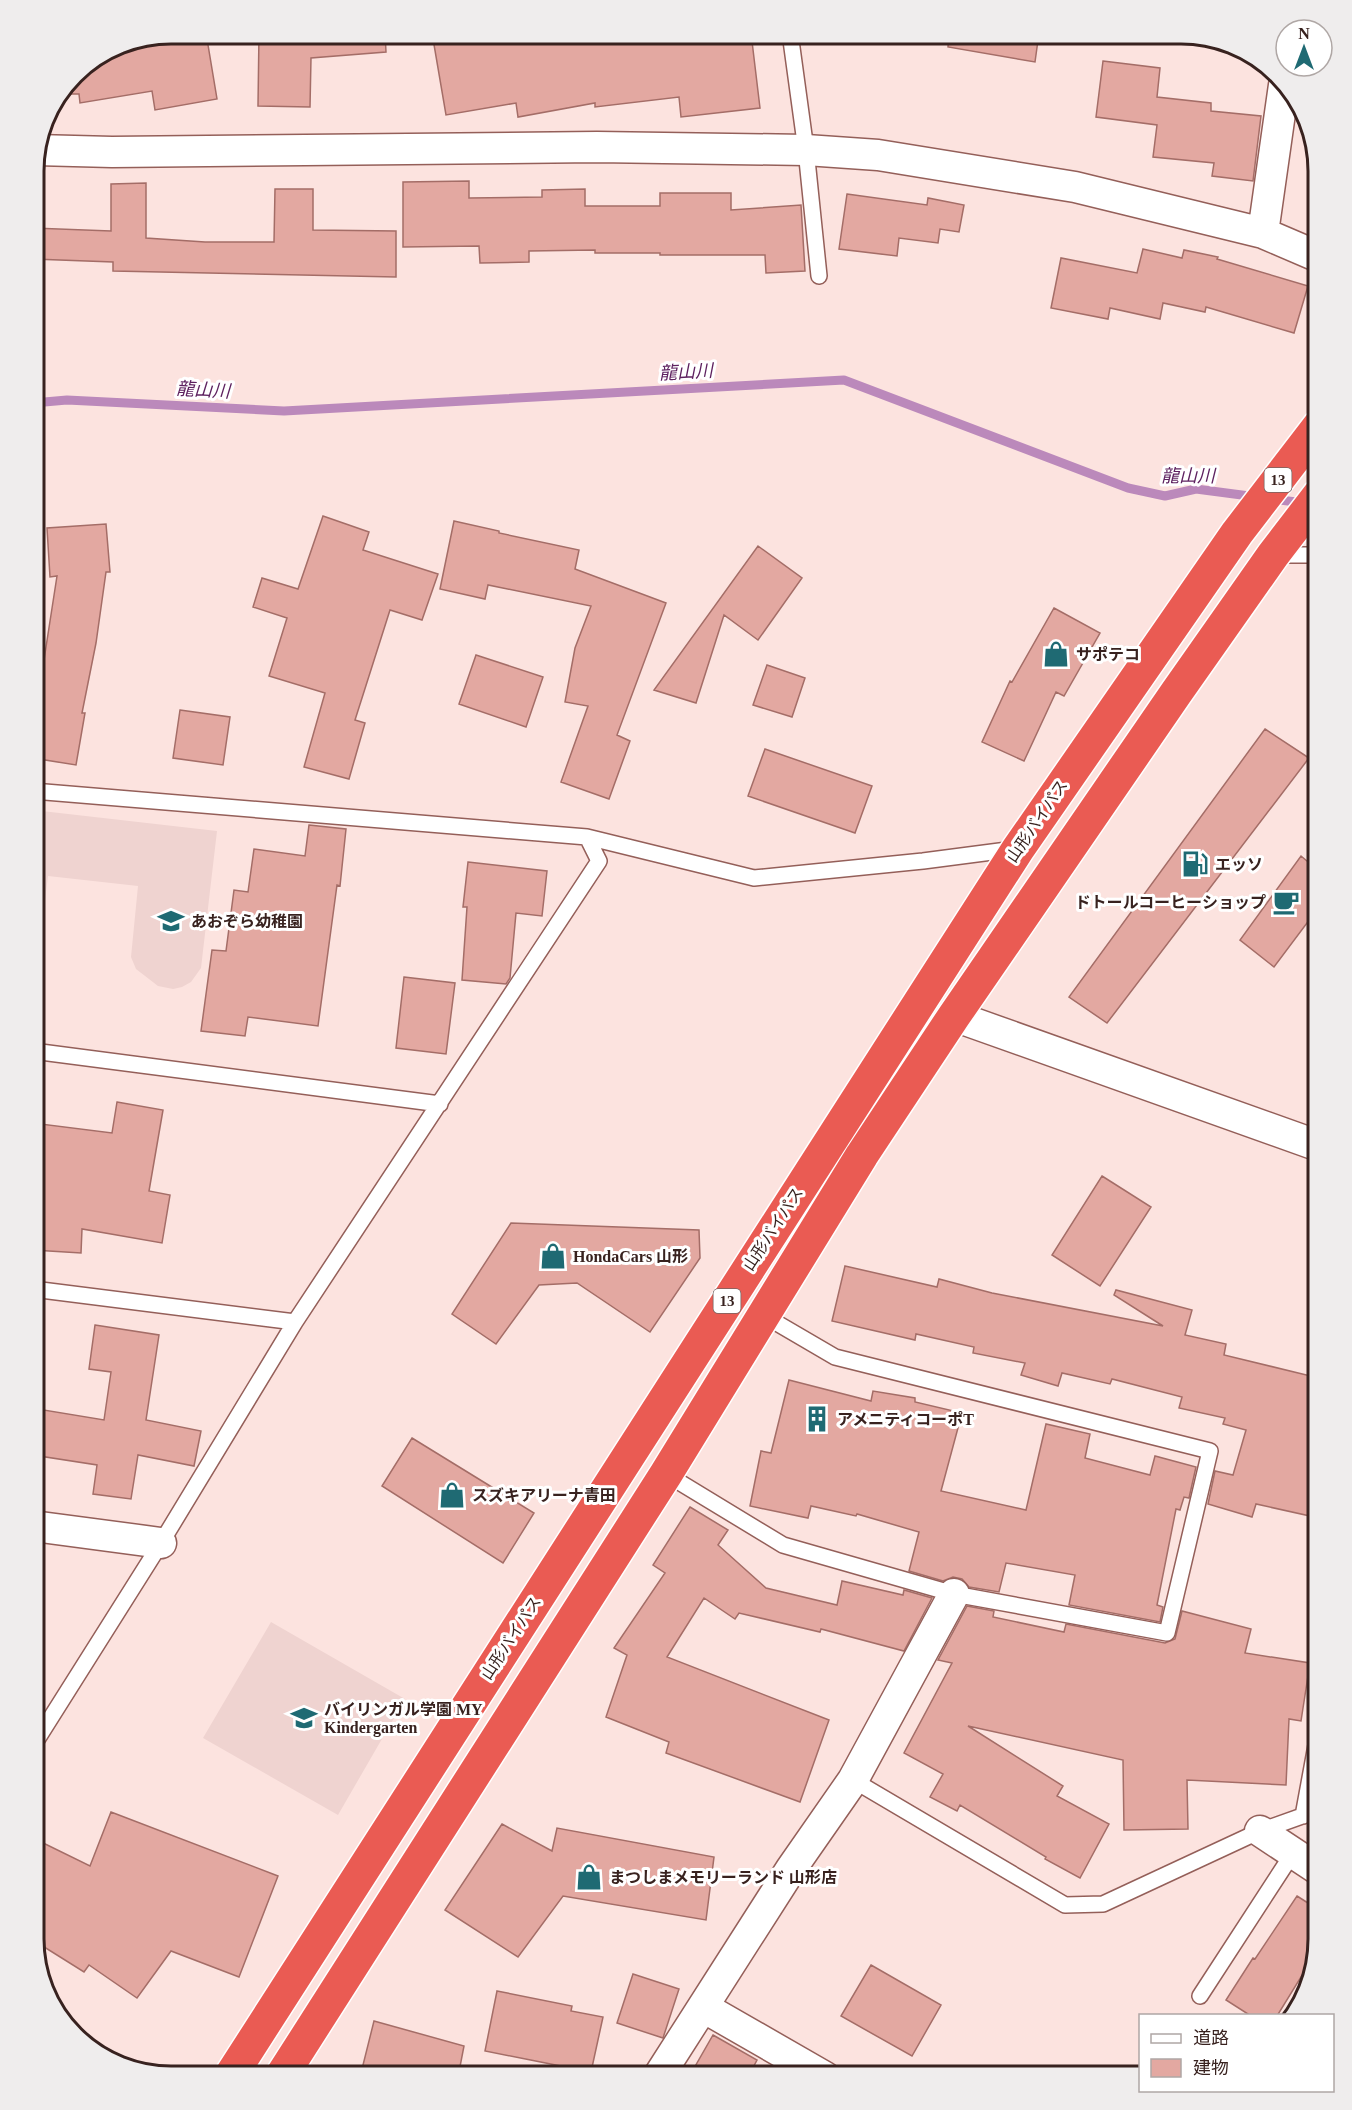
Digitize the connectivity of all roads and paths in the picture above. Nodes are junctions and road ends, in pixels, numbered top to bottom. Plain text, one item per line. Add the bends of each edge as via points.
1 (792, 44) edge
2 (1283, 94) edge
3 (46, 150) edge
4 (806, 150) junction
5 (1263, 234) junction
6 (1308, 252) edge
7 (819, 276) dead end
8 (1308, 441) edge
9 (1308, 509) edge
10 (1273, 555) junction
11 (1308, 555) edge
12 (44, 792) edge
13 (587, 837) junction
14 (1018, 849) junction
15 (954, 1016) junction
16 (44, 1052) edge
17 (440, 1104) junction
18 (1308, 1142) edge
19 (44, 1290) edge
20 (763, 1315) junction
21 (295, 1322) junction
22 (666, 1474) junction
23 (44, 1527) edge
24 (160, 1543) junction
25 (954, 1594) junction
26 (44, 1728) edge
27 (853, 1780) junction
28 (1308, 1789) edge
29 (1308, 1814) edge
30 (1303, 1816) junction
31 (1260, 1831) junction
32 (1293, 1853) junction
33 (1308, 1863) edge
34 (1200, 1996) dead end
35 (703, 2007) junction
36 (237, 2066) edge
37 (288, 2066) edge
38 (665, 2066) edge
39 (806, 2066) edge

1 - 4 lane
2 - 5 street
3 - 4 street via 585,147
4 - 5 street via 878,154 1075,187
4 - 7 lane
5 - 6 street
8 - 14 highway, 山形バイパス / 13 via 1238,533
9 - 10 highway, 13
10 - 11 lane
10 - 15 highway, 13
12 - 13 lane
13 - 14 lane via 754,878
13 - 17 lane via 599,861
14 - 36 highway, 山形バイパス / 13
15 - 18 street
15 - 20 highway, 13
16 - 17 lane
17 - 21 lane
19 - 21 lane
20 - 22 highway, 13
20 - 25 lane via 835,1357 1210,1451 1167,1633
21 - 24 lane
22 - 25 lane via 783,1545
22 - 37 highway, 13
23 - 24 street
24 - 26 lane
25 - 27 street
27 - 31 lane via 1065,1905 1103,1904
27 - 35 street
28 - 30 lane
29 - 30 lane
30 - 31 lane
31 - 32 street
32 - 33 street
32 - 34 lane
35 - 38 street
35 - 39 street

